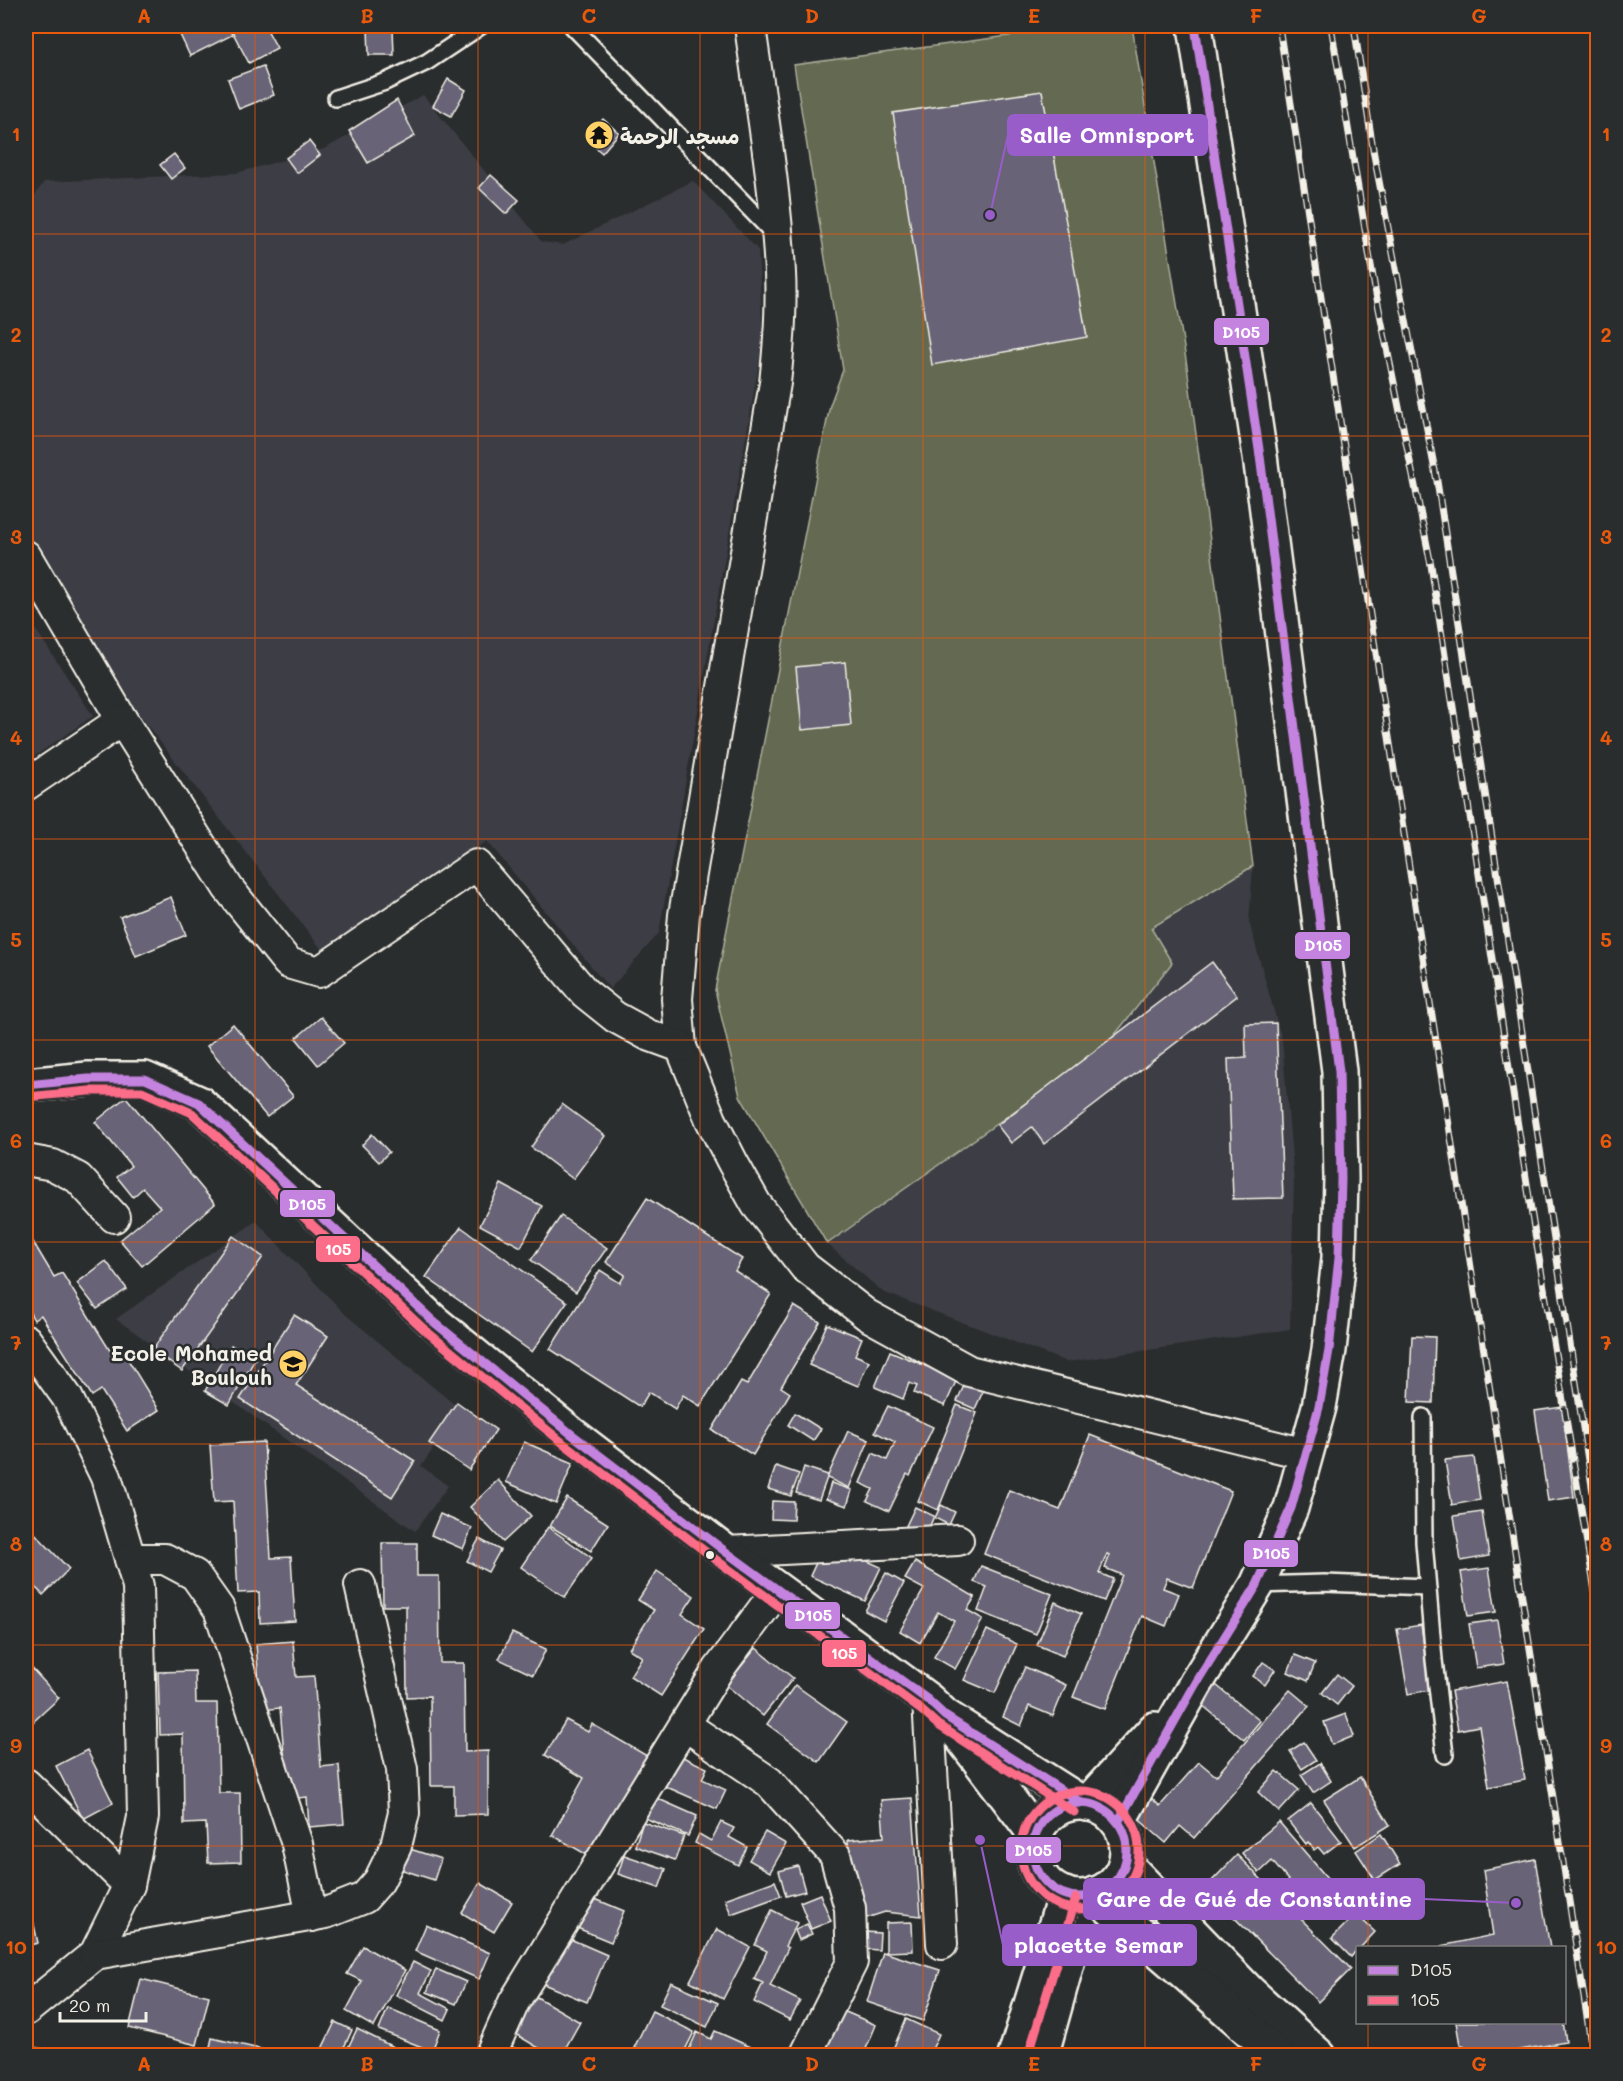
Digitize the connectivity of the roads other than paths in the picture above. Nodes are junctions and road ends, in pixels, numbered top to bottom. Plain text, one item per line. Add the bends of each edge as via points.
1 (481, 26) edge
2 (572, 26) edge
3 (750, 26) edge
4 (1191, 33) edge
5 (336, 98) dead end
6 (778, 238) junction
7 (26, 556) edge
8 (122, 720) junction
9 (26, 785) edge
10 (681, 1047) junction
11 (26, 1085) edge
12 (26, 1160) edge
13 (114, 1217) dead end
14 (26, 1340) edge
15 (1423, 1417) dead end
16 (1306, 1454) junction
17 (958, 1540) dead end
18 (726, 1552) junction
19 (130, 1559) junction
20 (1257, 1585) junction
21 (360, 1586) dead end
22 (1427, 1587) junction
23 (778, 1589) junction
24 (1196, 1683) junction
25 (937, 1708) junction
26 (685, 1725) junction
27 (1445, 1755) dead end
28 (26, 1784) edge
29 (1084, 1803) junction
30 (1118, 1822) junction
31 (1036, 1835) junction
32 (1125, 1864) junction
33 (129, 1885) junction
34 (1082, 1895) junction
35 (312, 1916) junction
36 (942, 1944) dead end
37 (95, 1954) junction
38 (26, 2010) edge
39 (490, 2055) edge
40 (805, 2055) edge
41 (1015, 2055) edge
42 (1041, 2055) edge
43 (1278, 2055) edge
44 (1319, 2055) edge

1 - 5 lane via 427,62 385,82
2 - 6 lane
3 - 6 street
4 - 16 main road via 1260,456 1339,1071 1339,1258 1329,1350
6 - 10 street via 781,311 775,383 684,915 677,999
7 - 8 street
8 - 9 street
8 - 10 street via 228,888 288,963 318,972 476,865 585,993 615,1017
10 - 16 street via 711,1120 756,1204 805,1267 867,1315 969,1371
11 - 18 main road via 145,1079 200,1103 434,1322 570,1433
12 - 13 street via 53,1165 78,1178
14 - 19 street via 67,1397 106,1477
15 - 22 lane
16 - 20 main road via 1291,1508
17 - 18 street
18 - 23 main road
19 - 33 street via 138,1586 143,1817
19 - 35 street via 165,1559 195,1575 219,1610 297,1844
20 - 22 lane
20 - 24 main road
21 - 35 street via 402,1769 404,1813 396,1846 379,1881 364,1898
22 - 27 lane
23 - 25 main road
23 - 26 street via 718,1670
24 - 29 main road
24 - 30 main road
25 - 29 main road
25 - 31 main road
25 - 36 street
26 - 39 street via 514,2002
26 - 40 street via 769,1782 835,1855 850,1908 852,1962
28 - 33 street
29 - 30 main road via 1108,1811
29 - 31 main road via 1065,1805 1053,1812
30 - 32 main road via 1125,1835
31 - 34 main road via 1033,1850 1042,1877 1052,1888
32 - 34 main road via 1107,1888
32 - 44 main road via 1249,1992
33 - 37 street
34 - 41 main road
34 - 42 main road
34 - 43 main road via 1209,1992
35 - 37 street
37 - 38 street

